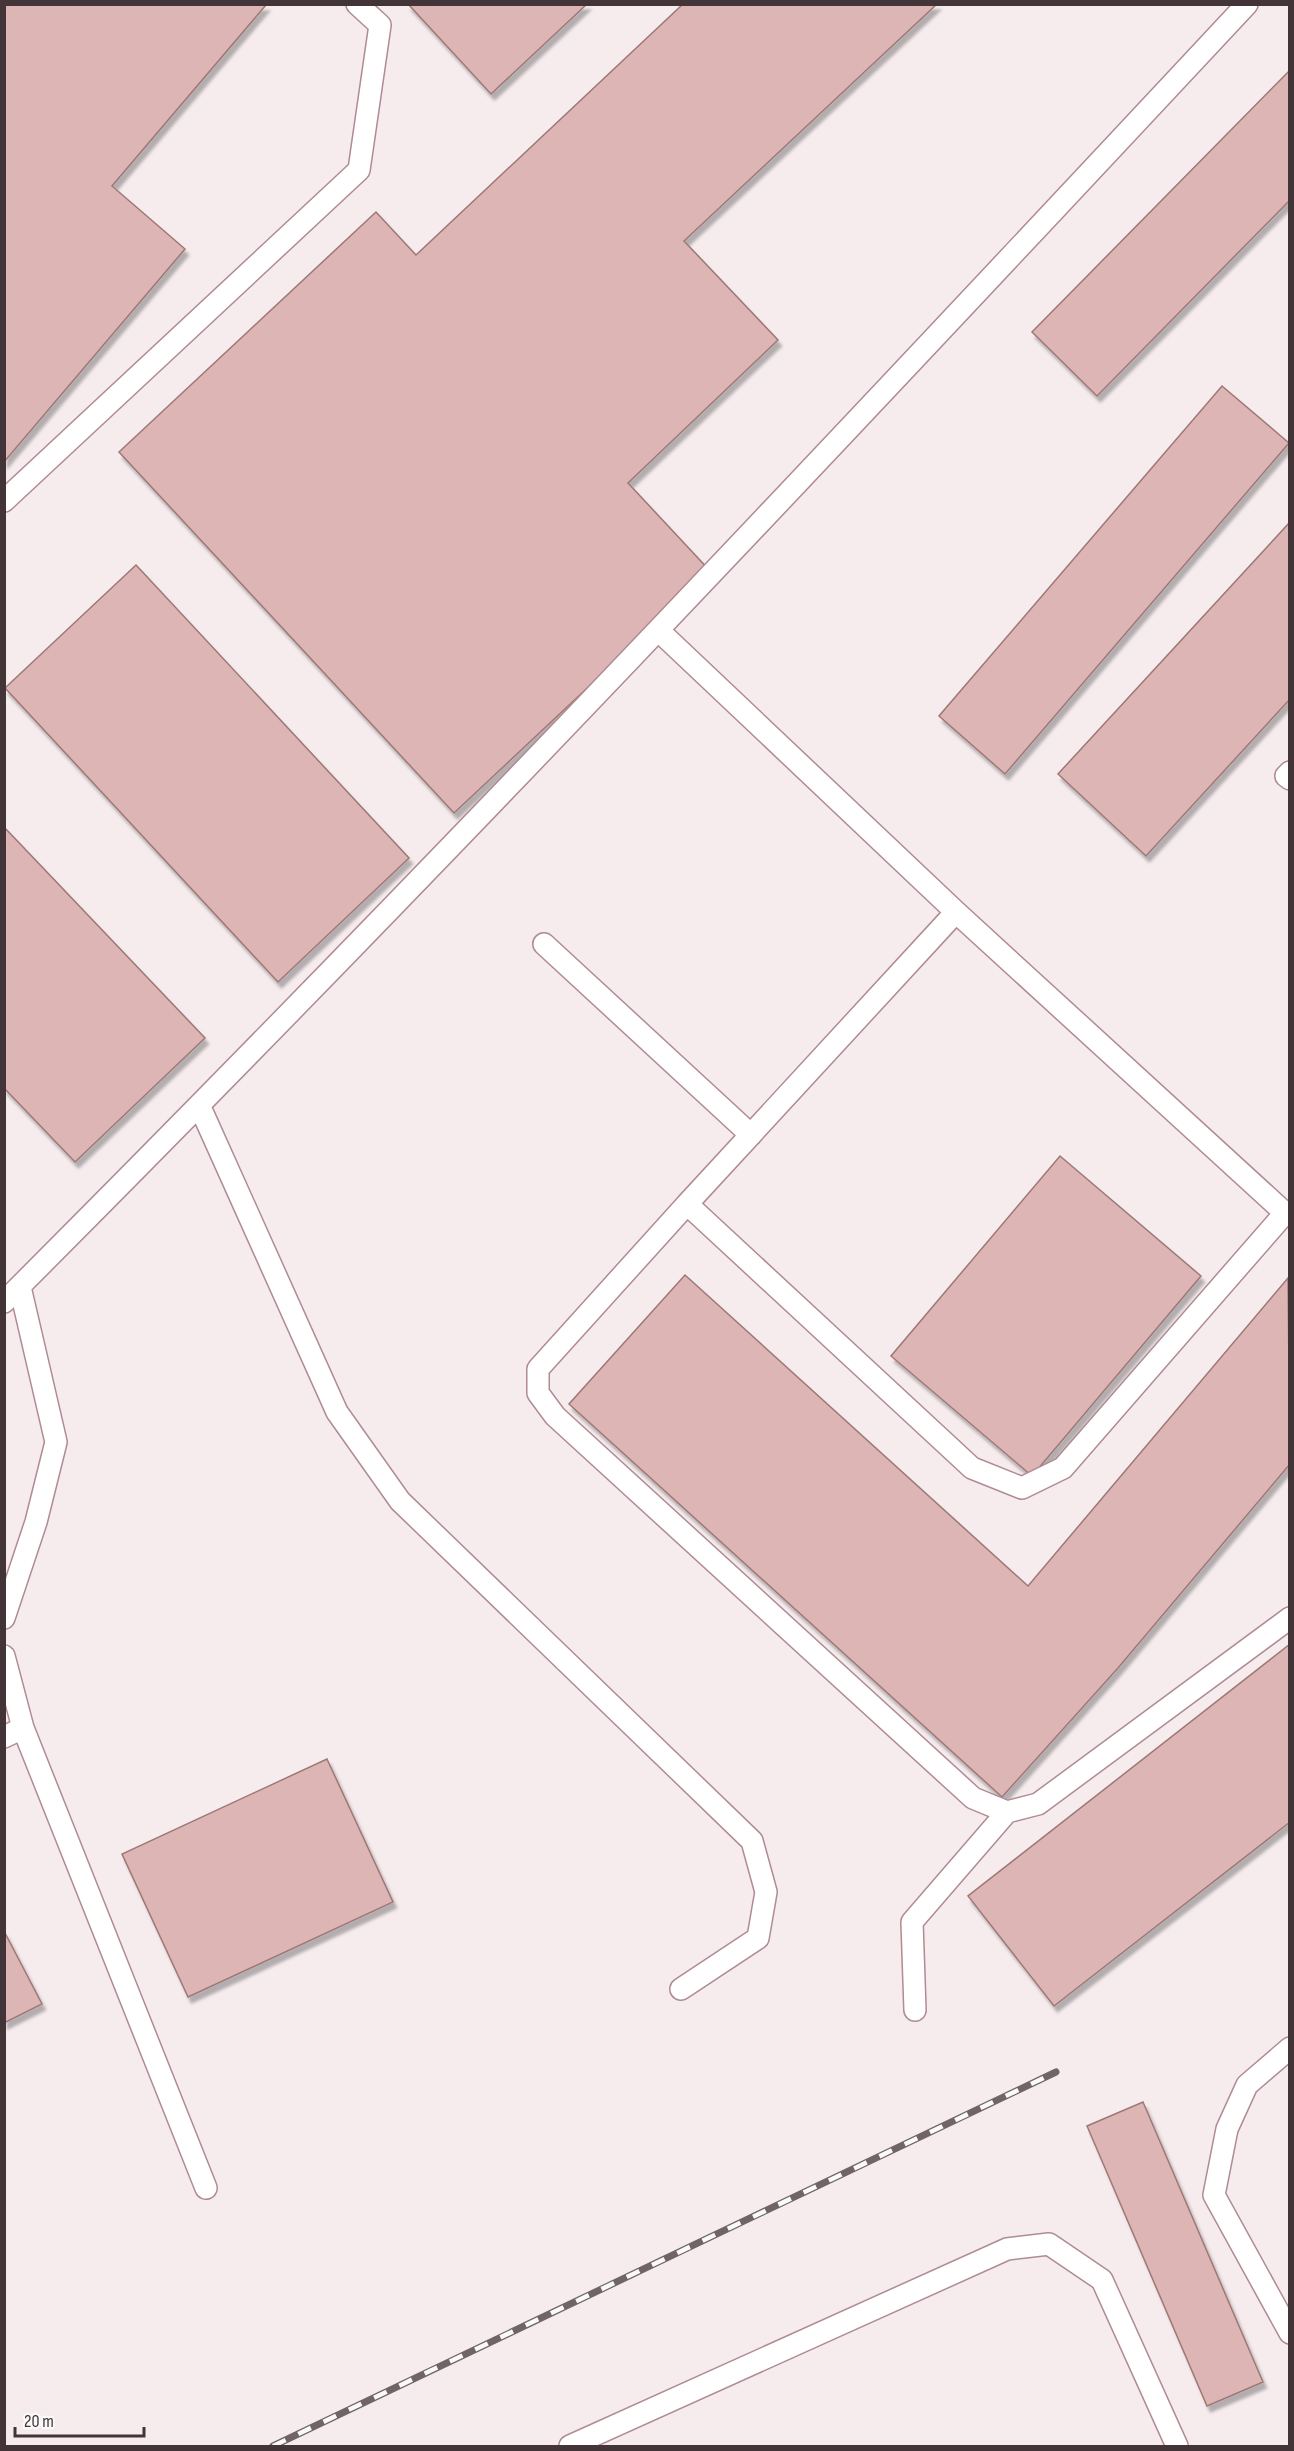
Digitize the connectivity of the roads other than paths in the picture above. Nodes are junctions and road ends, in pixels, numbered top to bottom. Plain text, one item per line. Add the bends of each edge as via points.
1 (357, 4) edge
2 (1247, 4) edge
3 (4, 501) edge
4 (658, 630) junction
5 (1290, 772) edge
6 (1290, 779) edge
7 (956, 912) junction
8 (544, 944) dead end
9 (200, 1107) junction
10 (752, 1135) junction
11 (687, 1204) junction
12 (1287, 1215) edge
13 (20, 1287) junction
14 (4, 1302) edge
15 (4, 1618) edge
16 (1290, 1618) edge
17 (4, 1656) edge
18 (14, 1732) edge
19 (1007, 1812) junction
20 (681, 1989) dead end
21 (915, 2010) dead end
22 (1290, 2048) edge
23 (206, 2188) dead end
24 (1290, 2333) edge
25 (570, 2446) edge
26 (1177, 2446) edge

1 - 3 lane via 380,25 358,170
2 - 4 lane
4 - 7 lane
4 - 9 lane
5 - 6 lane via 1286,776
7 - 10 lane
7 - 12 lane
8 - 10 lane
9 - 13 lane
9 - 20 lane via 337,1412 400,1501 752,1841 766,1892 758,1938
10 - 11 lane
11 - 12 lane via 972,1468 1022,1488 1063,1468
11 - 19 lane via 538,1369 538,1392 555,1416 973,1798
13 - 14 lane
13 - 15 lane via 56,1442 36,1522
16 - 19 lane via 1038,1804
17 - 18 lane
18 - 23 lane
19 - 21 lane via 912,1922
22 - 24 lane via 1247,2085 1227,2129 1214,2195
25 - 26 lane via 1007,2249 1049,2244 1102,2280

